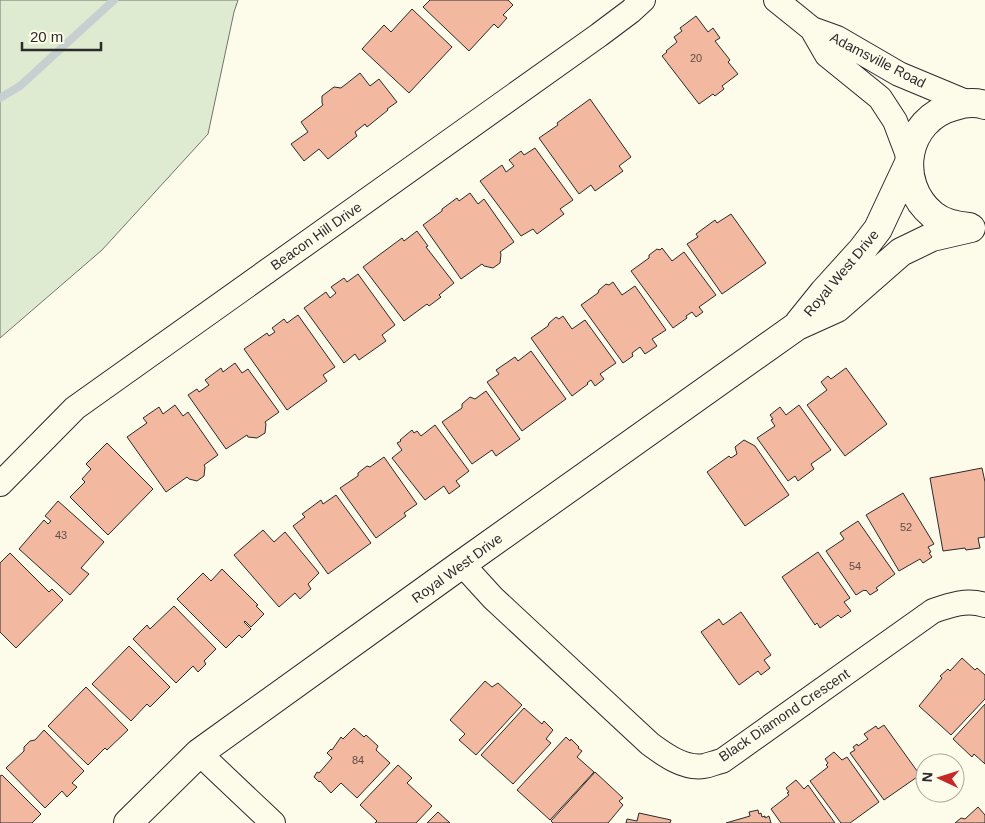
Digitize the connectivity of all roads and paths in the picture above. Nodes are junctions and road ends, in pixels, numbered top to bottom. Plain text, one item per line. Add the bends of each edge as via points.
1 (643, 0) edge
2 (776, 0) edge
3 (812, 29) junction
4 (981, 104) edge
5 (909, 162) junction
6 (980, 227) edge
7 (797, 326) junction
8 (0, 484) edge
9 (462, 564) junction
10 (985, 604) edge
11 (199, 753) junction
12 (128, 823) edge
13 (273, 823) edge

1 - 8 street, Beacon Hill Drive via 599,35 75,408
2 - 3 street, Adamsville Road
3 - 4 street, Adamsville Road via 838,38 899,74
3 - 5 street, Adamsville Road via 828,55 880,98 895,121
4 - 5 street, Royal West Drive via 946,108 930,118 918,131
5 - 6 street via 911,185 920,202 934,216 952,225
5 - 7 street, Royal West Drive via 878,229
6 - 7 street, Royal West Drive via 932,237 901,252 837,308
7 - 9 street, Royal West Drive
9 - 10 street, Black Diamond Crescent via 493,598 650,744 684,764 702,766 722,761 933,611 957,603
9 - 11 street, Royal West Drive
11 - 12 street, Royal West Drive
11 - 13 street

